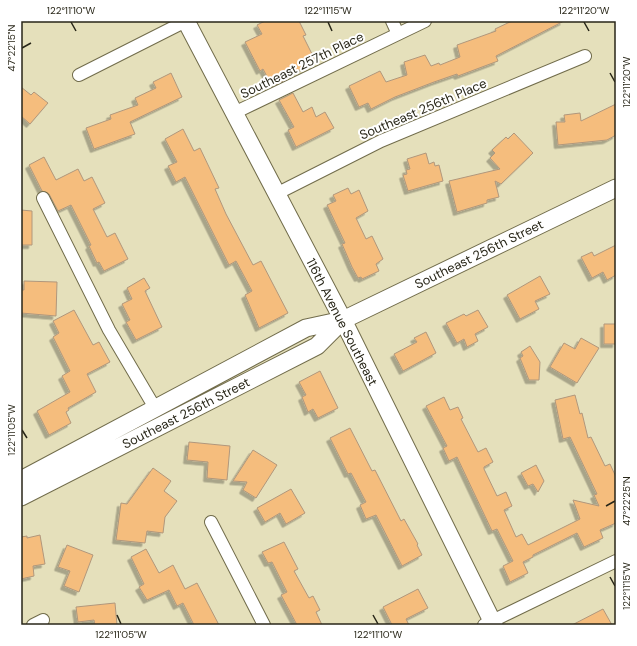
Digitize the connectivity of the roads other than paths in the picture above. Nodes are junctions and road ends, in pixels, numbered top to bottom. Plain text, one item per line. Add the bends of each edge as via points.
1 (186, 21) edge
2 (392, 21) edge
3 (425, 21) edge
4 (398, 34) junction
5 (585, 56) dead end
6 (79, 76) dead end
7 (234, 113) junction
8 (616, 188) edge
9 (276, 194) junction
10 (43, 198) dead end
11 (343, 320) junction
12 (155, 408) junction
13 (21, 480) edge
14 (21, 497) edge
15 (211, 522) dead end
16 (616, 561) edge
17 (490, 624) edge
18 (264, 625) edge

1 - 6 street
1 - 7 main road, 116th Avenue Southeast
2 - 4 street
3 - 4 street, Southeast 257th Place
4 - 7 street, Southeast 257th Place
5 - 9 street, Southeast 256th Place via 381,141
7 - 9 main road, 116th Avenue Southeast
8 - 11 main road, Southeast 256th Street
9 - 11 main road, 116th Avenue Southeast
10 - 12 street via 110,330
11 - 12 main road, Southeast 256th Street via 306,328
11 - 14 main road, Southeast 256th Street via 317,346
11 - 17 main road, 116th Avenue Southeast
12 - 13 main road, Southeast 256th Street
15 - 18 street
16 - 17 street

